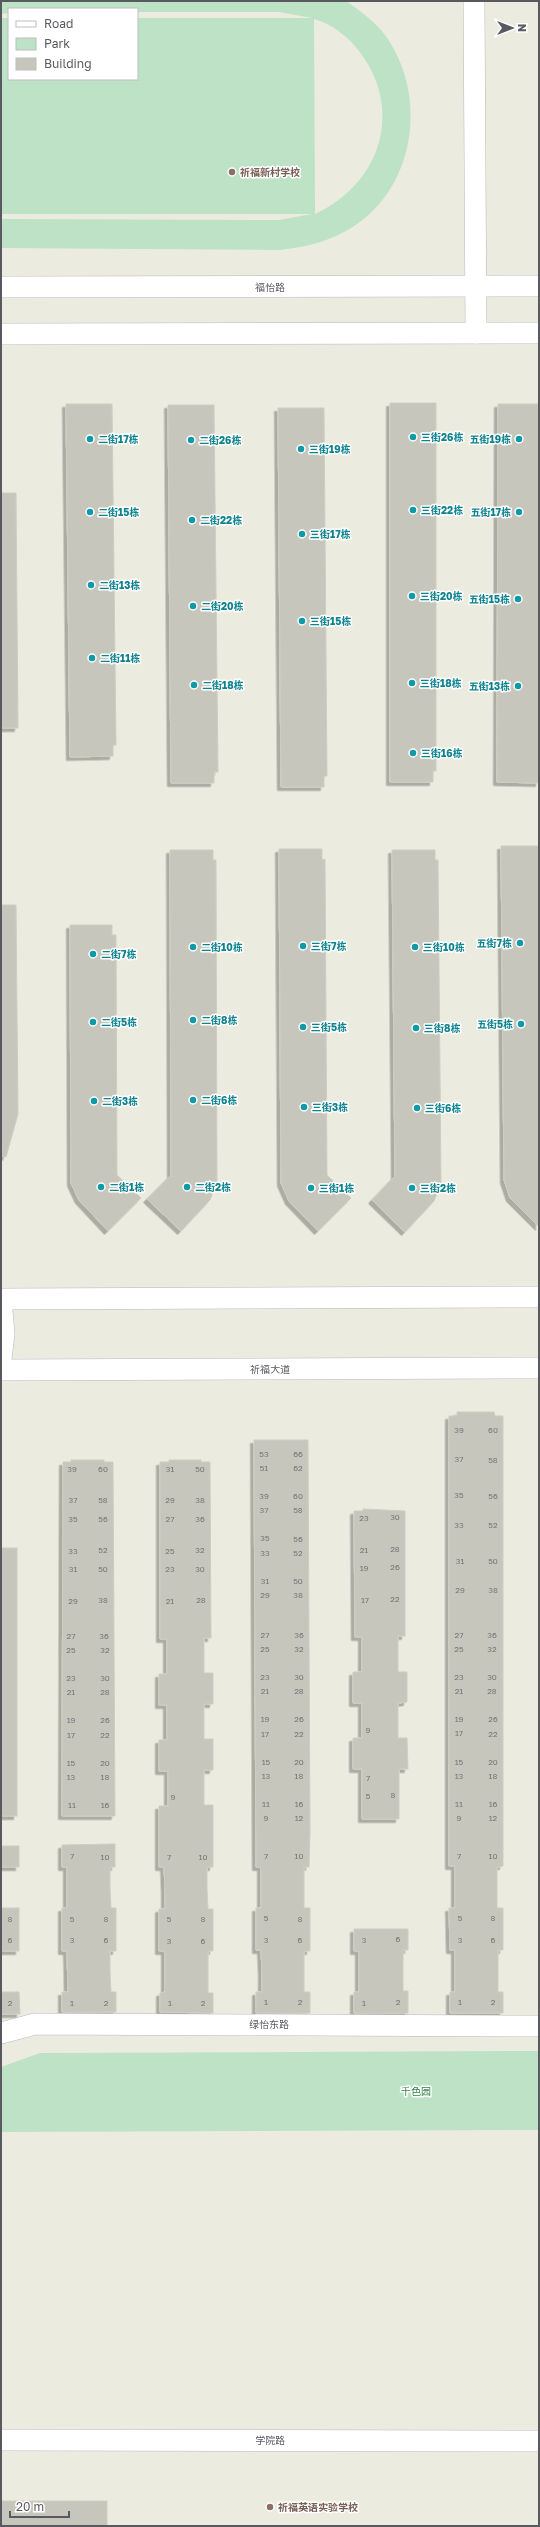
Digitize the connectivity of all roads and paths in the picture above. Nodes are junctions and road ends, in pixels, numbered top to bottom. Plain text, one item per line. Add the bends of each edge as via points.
1 (474, 1) edge
2 (476, 286) junction
3 (539, 286) edge
4 (1, 287) edge
5 (476, 333) junction
6 (539, 333) edge
7 (1, 334) edge
8 (539, 1297) edge
9 (1, 1300) edge
10 (1, 1359) edge
11 (539, 1368) edge
12 (1, 1370) edge
13 (539, 2026) edge
14 (1, 2033) edge
15 (1, 2440) edge
16 (539, 2441) edge

1 - 2 street
2 - 3 street, 福怡路
2 - 4 street, 福怡路
2 - 5 street
5 - 6 street
5 - 7 street
8 - 9 street
9 - 10 street via 4,1334
11 - 12 street, 祈福大道
13 - 14 street, 绿怡东路 via 35,2024
15 - 16 street, 学院路

